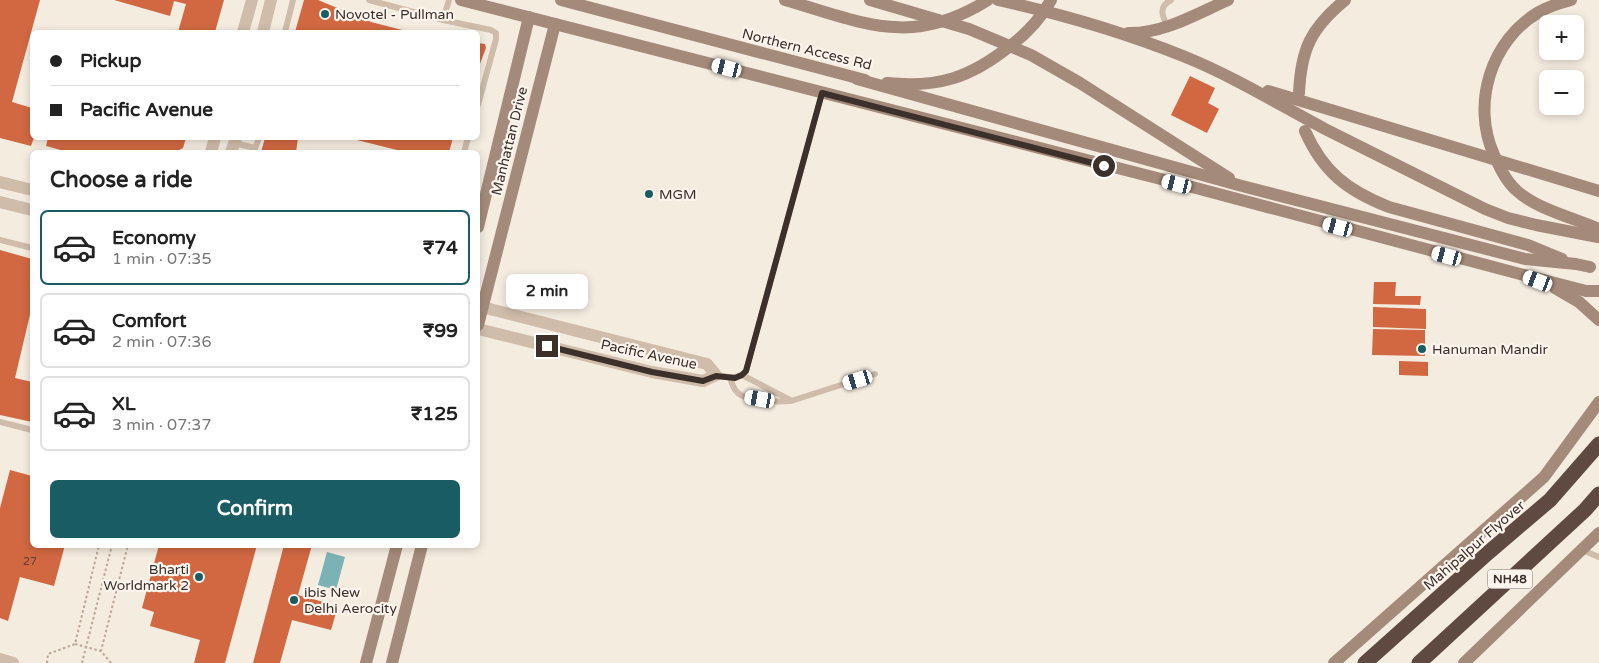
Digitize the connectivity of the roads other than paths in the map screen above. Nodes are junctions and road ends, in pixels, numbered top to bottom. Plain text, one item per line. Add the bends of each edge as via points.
1 (252, 0) edge
2 (272, 0) edge
3 (292, 0) edge
4 (369, 0) edge
5 (448, 0) edge
6 (461, 0) edge
7 (561, 0) edge
8 (785, 0) edge
9 (870, 0) edge
10 (988, 0) edge
11 (998, 0) edge
12 (1051, 0) edge
13 (1171, 0) edge
14 (1228, 0) edge
15 (1345, 0) edge
16 (1572, 0) edge
17 (530, 17) junction
18 (443, 20) junction
19 (555, 24) junction
20 (1168, 27) junction
21 (244, 30) edge
22 (264, 30) edge
23 (285, 30) edge
24 (1121, 33) junction
25 (857, 79) junction
26 (1242, 83) junction
27 (822, 93) junction
28 (1299, 93) dead end
29 (480, 98) edge
30 (1305, 131) dead end
31 (234, 144) edge
32 (254, 150) edge
33 (0, 182) edge
34 (1242, 186) junction
35 (30, 190) edge
36 (1599, 191) edge
37 (0, 202) edge
38 (480, 208) edge
39 (30, 210) edge
40 (1598, 233) edge
41 (0, 240) edge
42 (30, 248) edge
43 (1576, 264) junction
44 (1590, 267) dead end
45 (1520, 274) junction
46 (1599, 291) edge
47 (480, 307) edge
48 (1599, 320) edge
49 (480, 329) edge
50 (875, 374) dead end
51 (742, 375) junction
52 (716, 376) junction
53 (730, 378) junction
54 (791, 401) junction
55 (1599, 402) edge
56 (0, 422) edge
57 (30, 430) edge
58 (1599, 444) edge
59 (1599, 494) edge
60 (1599, 533) edge
61 (395, 548) edge
62 (421, 548) edge
63 (1582, 550) junction
64 (1599, 557) edge
65 (0, 660) edge
66 (13, 663) edge
67 (366, 663) edge
68 (392, 663) edge
69 (1334, 663) edge
70 (1365, 663) edge
71 (1419, 663) edge
72 (1464, 663) edge

1 - 21 street
2 - 22 street
3 - 23 lane
4 - 18 lane
5 - 18 lane
6 - 17 main road
7 - 25 main road, Northern Access Rd
8 - 10 main road via 870,25 908,28 958,17
9 - 34 main road via 1005,43 1058,69
11 - 24 main road
12 - 25 main road, Northern Access Rd via 1018,40 980,68 959,77 916,83
13 - 20 lane via 1162,10
14 - 20 main road
15 - 28 main road via 1318,26 1308,43 1302,59
16 - 40 main road via 1540,11 1517,29 1504,45 1486,84 1486,125 1501,170 1516,190 1539,205
17 - 19 main road
17 - 38 main road, Manhattan Drive
18 - 29 lane via 496,33
19 - 27 main road
19 - 47 main road, Manhattan Drive
20 - 24 main road via 1142,33
24 - 26 main road via 1184,56
25 - 34 main road
26 - 36 main road
26 - 40 main road via 1485,209 1536,225
27 - 45 main road
27 - 51 lane via 746,371
30 - 43 main road via 1327,168 1355,192 1389,207 1528,245
31 - 32 lane
33 - 35 street
34 - 43 main road via 1525,259
37 - 39 street
41 - 42 lane
43 - 44 main road
45 - 46 main road via 1586,291
45 - 48 main road via 1556,288
47 - 52 street, Pacific Avenue via 707,364
49 - 52 street, Pacific Avenue via 652,372 703,381
50 - 54 lane
51 - 53 lane
51 - 54 lane
52 - 53 lane
53 - 54 lane via 737,393 743,396
55 - 69 main road via 1544,477
56 - 57 lane
58 - 70 highway, Mahipalpur Flyover / NH48 via 1550,500
59 - 71 highway, NH48
60 - 63 main road
61 - 67 main road
62 - 68 main road
63 - 64 lane
63 - 72 main road
65 - 66 street

